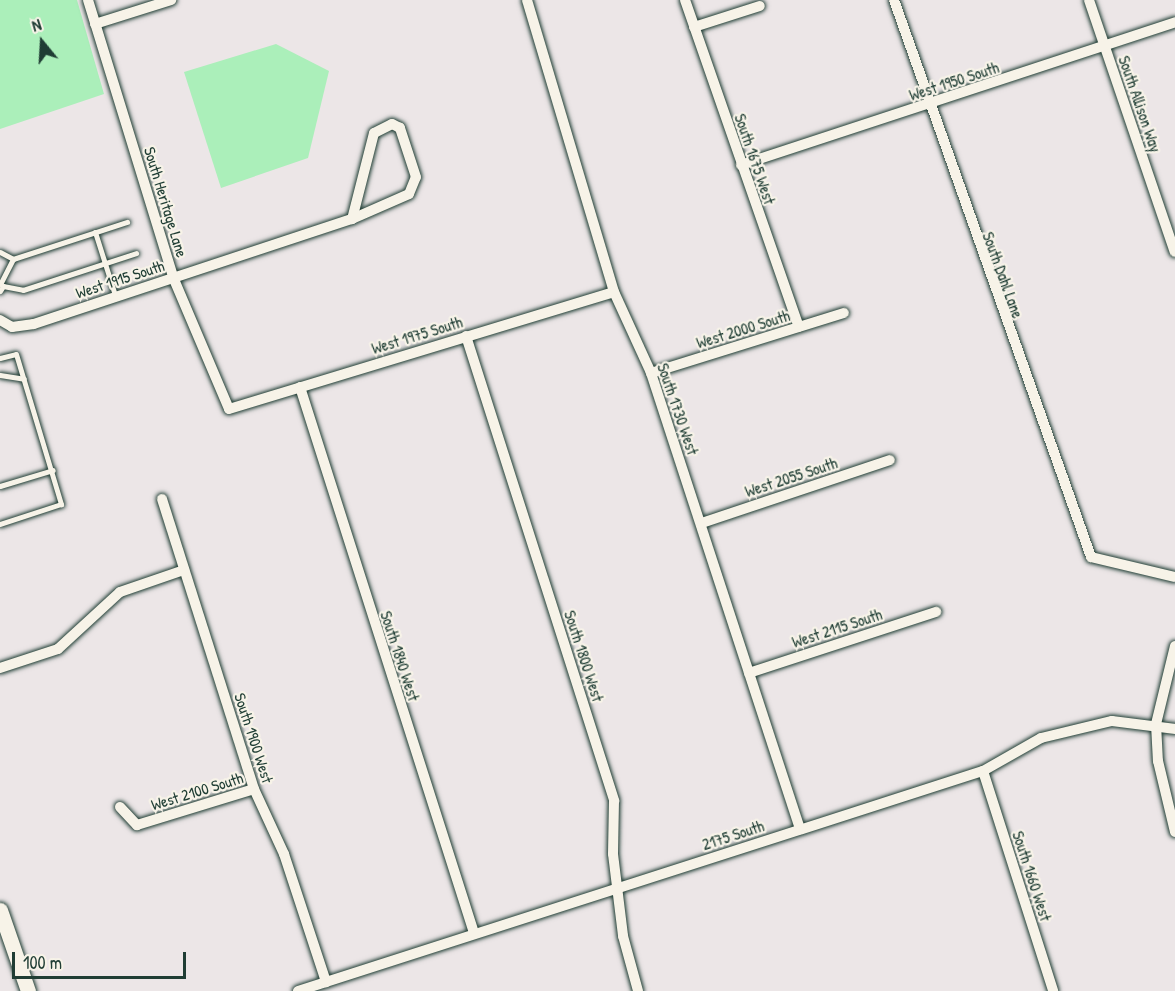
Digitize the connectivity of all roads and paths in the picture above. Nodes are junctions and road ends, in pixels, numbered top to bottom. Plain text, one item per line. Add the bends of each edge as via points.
1 (88, 0) edge
2 (171, 0) edge
3 (526, 0) edge
4 (685, 0) edge
5 (894, 0) edge
6 (1089, 0) edge
7 (760, 6) dead end
8 (1175, 22) edge
9 (94, 24) junction
10 (694, 27) junction
11 (1104, 46) junction
12 (927, 106) junction
13 (741, 165) junction
14 (352, 219) junction
15 (127, 222) dead end
16 (95, 232) junction
17 (0, 252) edge
18 (136, 252) dead end
19 (1175, 252) edge
20 (13, 259) junction
21 (104, 264) junction
22 (173, 277) junction
23 (1, 287) edge
24 (614, 292) junction
25 (115, 295) junction
26 (844, 313) dead end
27 (0, 316) edge
28 (799, 327) junction
29 (466, 336) junction
30 (0, 358) edge
31 (651, 373) junction
32 (0, 375) edge
33 (24, 379) junction
34 (300, 387) junction
35 (230, 408) joint
36 (890, 460) dead end
37 (52, 470) junction
38 (0, 486) edge
39 (162, 499) dead end
40 (702, 523) junction
41 (0, 524) edge
42 (184, 570) junction
43 (1175, 577) edge
44 (936, 612) dead end
45 (1175, 646) edge
46 (0, 668) edge
47 (748, 673) junction
48 (1156, 724) junction
49 (1175, 729) edge
50 (983, 771) junction
51 (254, 789) junction
52 (120, 807) dead end
53 (800, 829) junction
54 (1175, 832) edge
55 (618, 888) junction
56 (0, 910) edge
57 (474, 933) junction
58 (326, 982) junction
59 (28, 991) edge
60 (298, 991) edge
61 (638, 991) edge
62 (1053, 991) edge

1 - 9 street, South Heritage Lane
2 - 9 street
3 - 24 street, South 1730 West
4 - 10 street, South 1675 West
5 - 12 street, South Dahl Lane
6 - 11 street, South Allison Way
7 - 10 street
8 - 11 street, West 1950 South
9 - 22 street, South Heritage Lane
10 - 13 street, South 1675 West
11 - 12 street, West 1950 South
11 - 19 street, South Allison Way
12 - 13 street, West 1950 South
12 - 43 street, South Dahl Lane via 1091,557
13 - 28 street, South 1675 West
14 - 14 street, West 1915 South via 414,187 400,128 392,124 374,133
14 - 22 street, West 1915 South
15 - 16 lane
16 - 20 lane
16 - 21 lane
17 - 20 lane
18 - 21 lane
20 - 23 lane
21 - 23 lane via 23,290
21 - 25 lane
22 - 25 street, West 1915 South
22 - 35 street, South Heritage Lane
24 - 29 street, West 1975 South
24 - 31 street, South 1730 West
25 - 27 street, West 1915 South via 34,324 12,327
26 - 28 street, West 2000 South
28 - 31 street, West 2000 South
29 - 34 street, West 1975 South
29 - 55 street, South 1800 West via 614,801
30 - 33 lane via 16,354
31 - 40 street, South 1730 West
32 - 33 lane
33 - 37 lane
34 - 35 street, West 1975 South
34 - 57 street, South 1840 West
36 - 40 street, West 2055 South
37 - 38 lane
37 - 41 lane via 61,504
39 - 42 street, South 1900 West
40 - 47 street, South 1730 West
42 - 46 street via 120,592 58,649
42 - 51 street, South 1900 West
44 - 47 street, West 2115 South
45 - 48 street
47 - 53 street, South 1730 West
48 - 49 street, 2175 South
48 - 50 street, 2175 South via 1112,721 1070,729 1041,738
48 - 54 street via 1158,761
50 - 53 street, 2175 South
50 - 62 street, South 1660 West
51 - 52 street, West 2100 South via 137,825
51 - 58 street, South 1900 West via 284,854
53 - 55 street, 2175 South
55 - 57 street, 2175 South
55 - 61 street, South 1800 West via 623,936
56 - 59 main road
57 - 58 street, 2175 South
58 - 60 street, 2175 South

